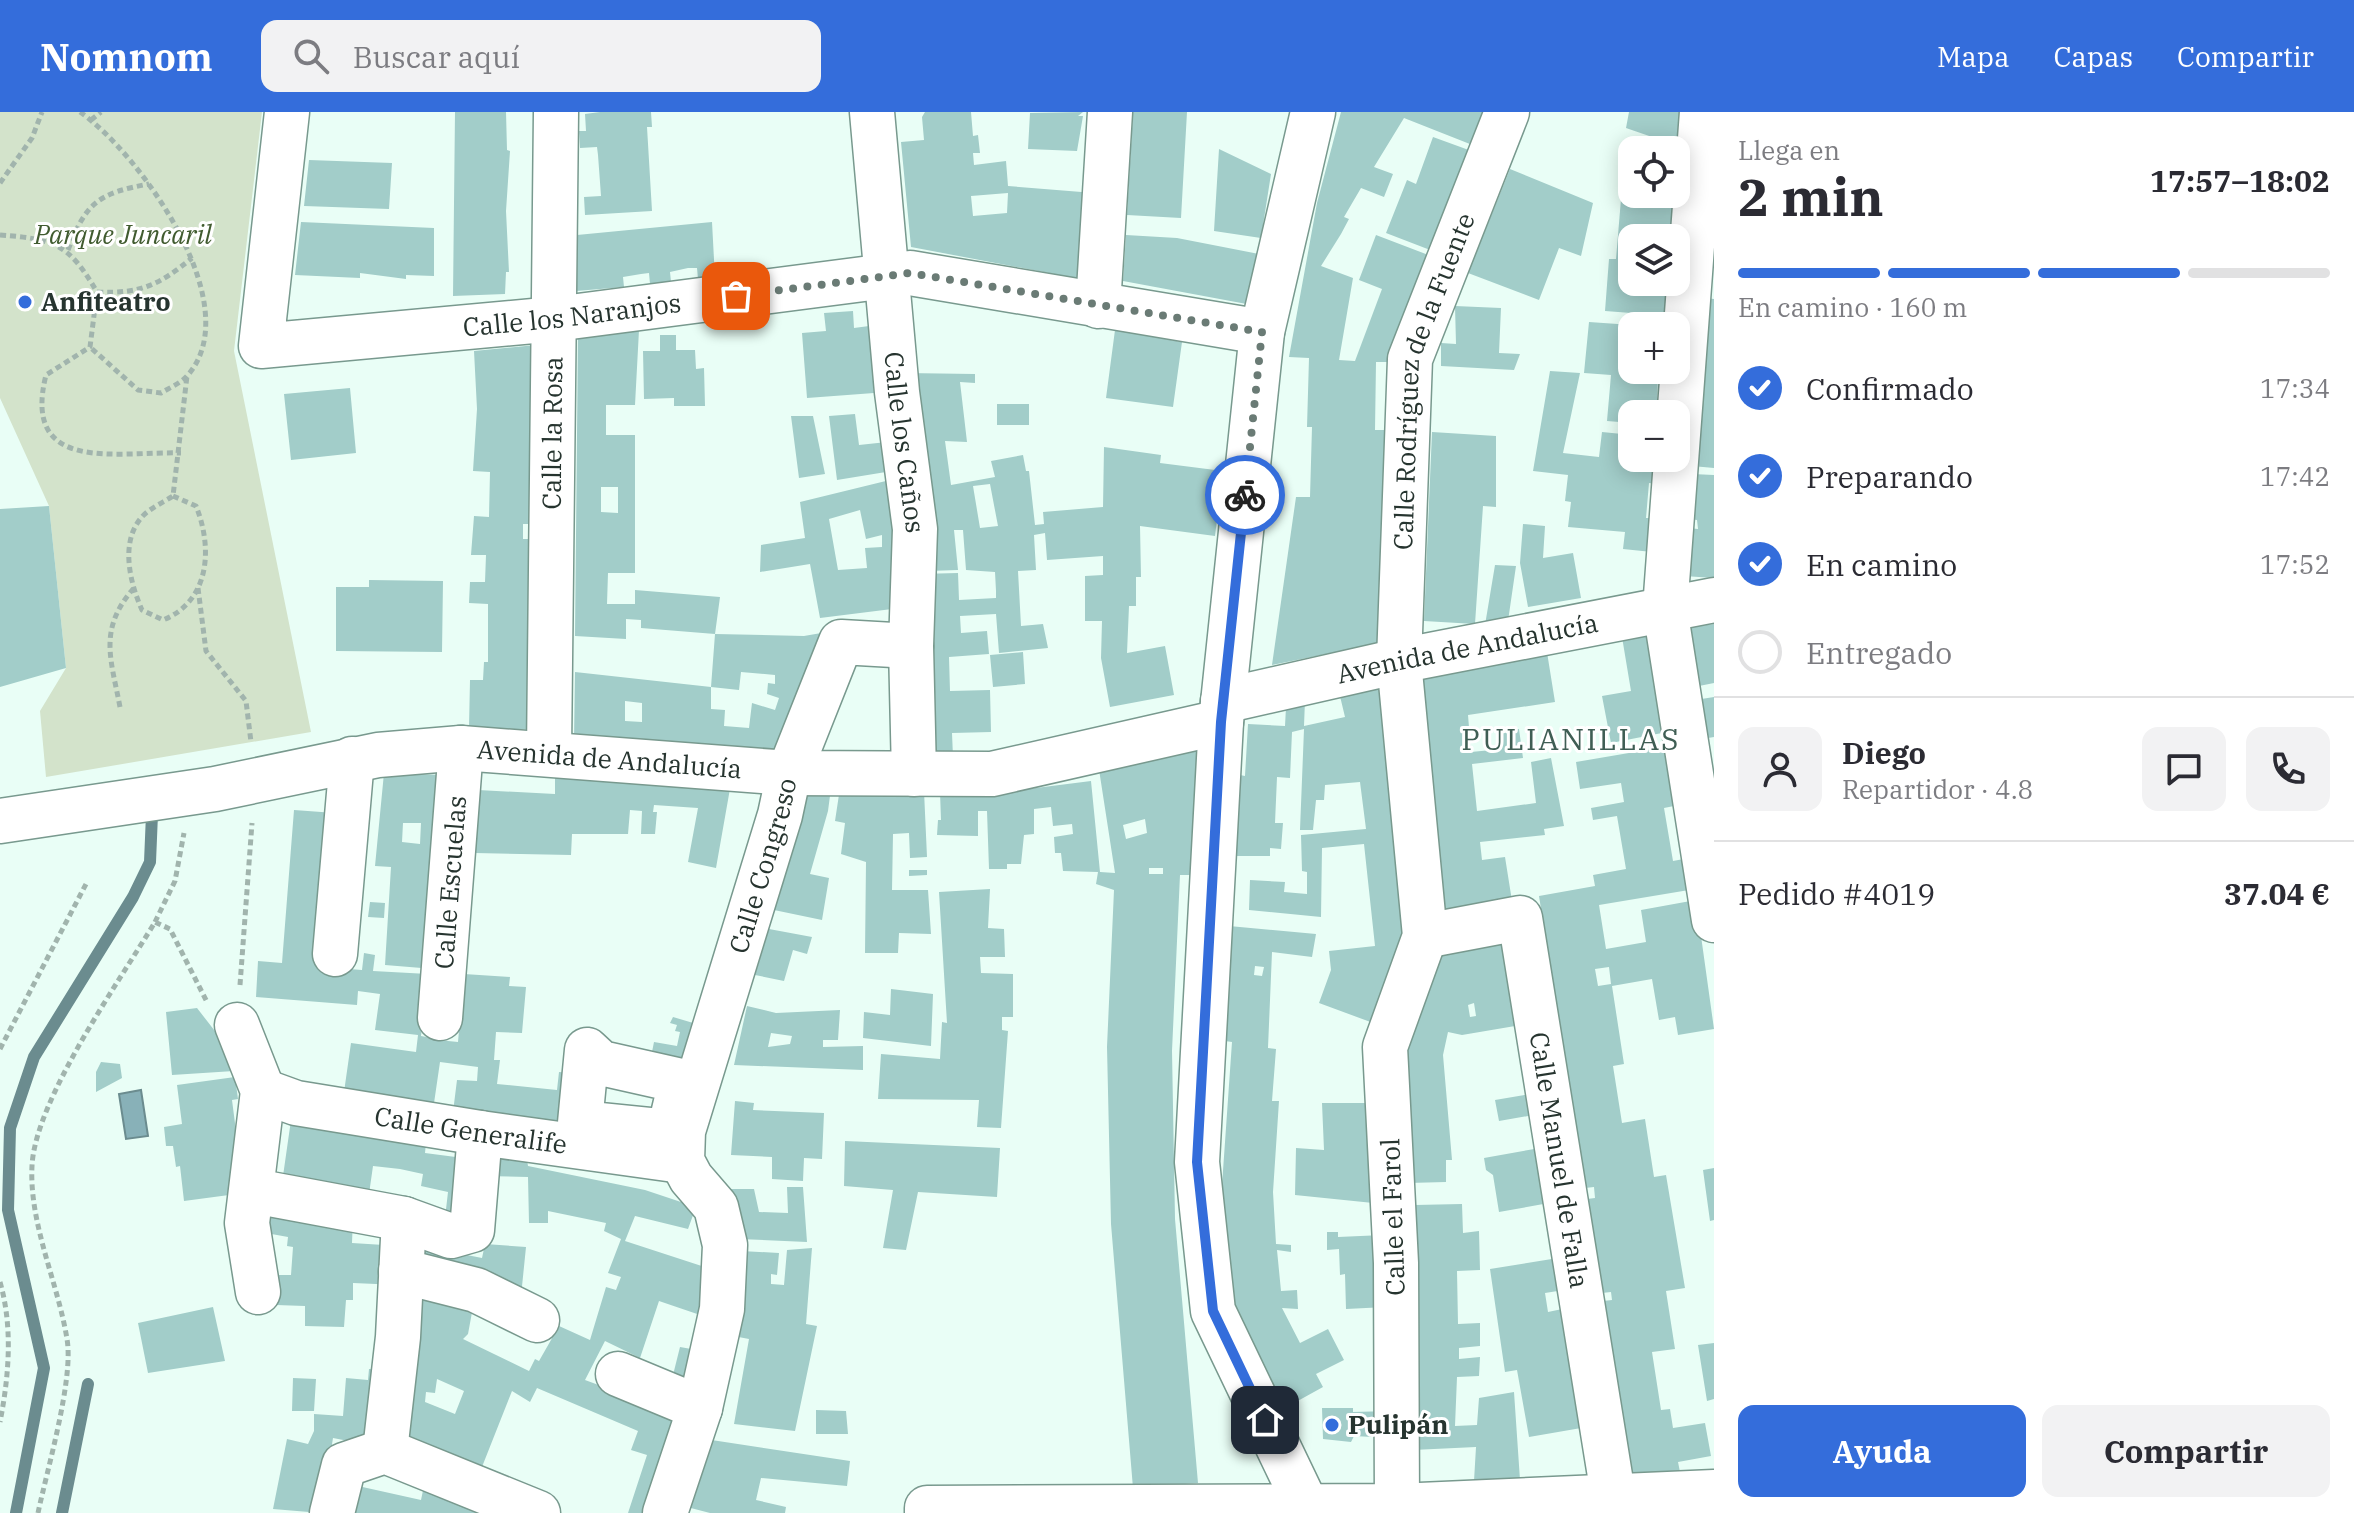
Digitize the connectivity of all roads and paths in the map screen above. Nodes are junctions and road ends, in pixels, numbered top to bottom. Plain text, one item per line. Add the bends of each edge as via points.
1 (42, 112) edge
2 (80, 112) edge
3 (101, 112) edge
4 (287, 112) edge
5 (556, 112) edge
6 (872, 112) edge
7 (1110, 112) edge
8 (1313, 112) edge
9 (1507, 112) edge
10 (1702, 112) edge
11 (91, 120) junction
12 (0, 183) edge
13 (150, 184) junction
14 (0, 235) edge
15 (68, 250) junction
16 (192, 258) junction
17 (887, 278) junction
18 (97, 292) junction
19 (1098, 306) junction
20 (555, 319) junction
21 (1262, 332) junction
22 (90, 347) junction
23 (187, 376) junction
24 (181, 453) junction
25 (173, 496) junction
26 (198, 588) junction
27 (133, 589) junction
28 (1714, 600) edge
29 (1665, 609) junction
30 (911, 646) junction
31 (1399, 661) junction
32 (120, 707) dead end
33 (1222, 712) junction
34 (461, 748) junction
35 (549, 753) junction
36 (352, 759) junction
37 (789, 773) junction
38 (914, 774) junction
39 (241, 793) junction
40 (0, 821) edge
41 (185, 830) dead end
42 (86, 884) dead end
43 (1714, 920) edge
44 (155, 922) junction
45 (1425, 936) junction
46 (335, 954) dead end
47 (440, 1018) dead end
48 (237, 1025) junction
49 (0, 1049) edge
50 (263, 1091) junction
51 (480, 1133) junction
52 (682, 1161) junction
53 (254, 1191) junction
54 (404, 1219) junction
55 (401, 1271) junction
56 (0, 1282) edge
57 (258, 1292) dead end
58 (537, 1320) dead end
59 (618, 1374) dead end
60 (700, 1408) junction
61 (0, 1422) edge
62 (385, 1451) junction
63 (1714, 1492) edge
64 (1615, 1505) edge
65 (1397, 1506) junction
66 (1306, 1509) edge
67 (927, 1510) edge
68 (38, 1513) edge
69 (332, 1513) edge
70 (538, 1513) edge
71 (665, 1513) edge

1 - 12 path via 32,138
2 - 11 path
3 - 11 path
4 - 20 street, Calle los Naranjos via 261,346
5 - 20 street, Calle la Rosa
6 - 17 street, Calle los Caños
7 - 19 street
8 - 21 street
9 - 31 street, Calle Rodríguez de la Fuente via 1410,359
10 - 29 street
11 - 13 path
13 - 15 path via 116,190 91,204
13 - 16 path
14 - 15 path via 37,238
15 - 18 path
16 - 18 path via 166,280 131,293
16 - 23 path via 206,300 203,344
17 - 19 street, Calle los Naranjos via 910,273
17 - 20 street, Calle los Naranjos
17 - 30 street, Calle los Caños via 915,529
18 - 22 path
19 - 21 street, Calle los Naranjos
20 - 35 street, Calle la Rosa
21 - 33 street
22 - 23 path via 138,390 161,393
22 - 24 path via 46,375 39,403 45,426 62,447 87,453
23 - 24 path
24 - 25 path
25 - 26 path via 196,506 206,531
25 - 27 path via 141,518 128,551
26 - 27 path via 183,612 163,620 142,610
26 - 39 path via 206,651 246,701
27 - 32 path via 117,607 107,640
28 - 29 street, Avenida de Andalucía
29 - 31 street, Avenida de Andalucía
29 - 43 street
30 - 37 street, Calle Congreso via 841,642
30 - 38 street, Calle los Caños
31 - 33 street, Avenida de Andalucía
31 - 45 street, Calle Rodríguez de la Fuente
33 - 38 street, Avenida de Andalucía via 992,774
33 - 66 street via 1197,1162 1213,1311
34 - 35 street, Avenida de Andalucía
34 - 36 street, Avenida de Andalucía
34 - 47 street, Calle Escuelas
35 - 37 street, Avenida de Andalucía
36 - 39 street, Avenida de Andalucía
36 - 46 street
37 - 38 street, Avenida de Andalucía
37 - 52 street, Calle Congreso via 683,1131
39 - 40 street, Avenida de Andalucía
39 - 48 path
41 - 44 path via 175,881
42 - 49 path
44 - 48 path via 170,929 218,1019
44 - 68 path via 48,1104 32,1165 39,1220 68,1343 62,1405
45 - 64 street, Calle Manuel de Falla via 1520,918
45 - 65 street, Calle el Farol via 1385,1047 1396,1263
48 - 50 street
50 - 51 street, Calle Generalife via 296,1103
50 - 53 street
51 - 52 street, Calle Generalife
51 - 54 street via 472,1230 451,1236
52 - 60 street via 716,1207 725,1245 722,1309
53 - 54 street
53 - 57 street via 247,1223
54 - 55 street
55 - 58 street via 476,1290
55 - 62 street
56 - 61 path via 7,1307 8,1385
59 - 60 street
60 - 71 street
62 - 69 street via 344,1465
62 - 70 street
63 - 64 street
64 - 65 street
65 - 66 street
66 - 67 street

